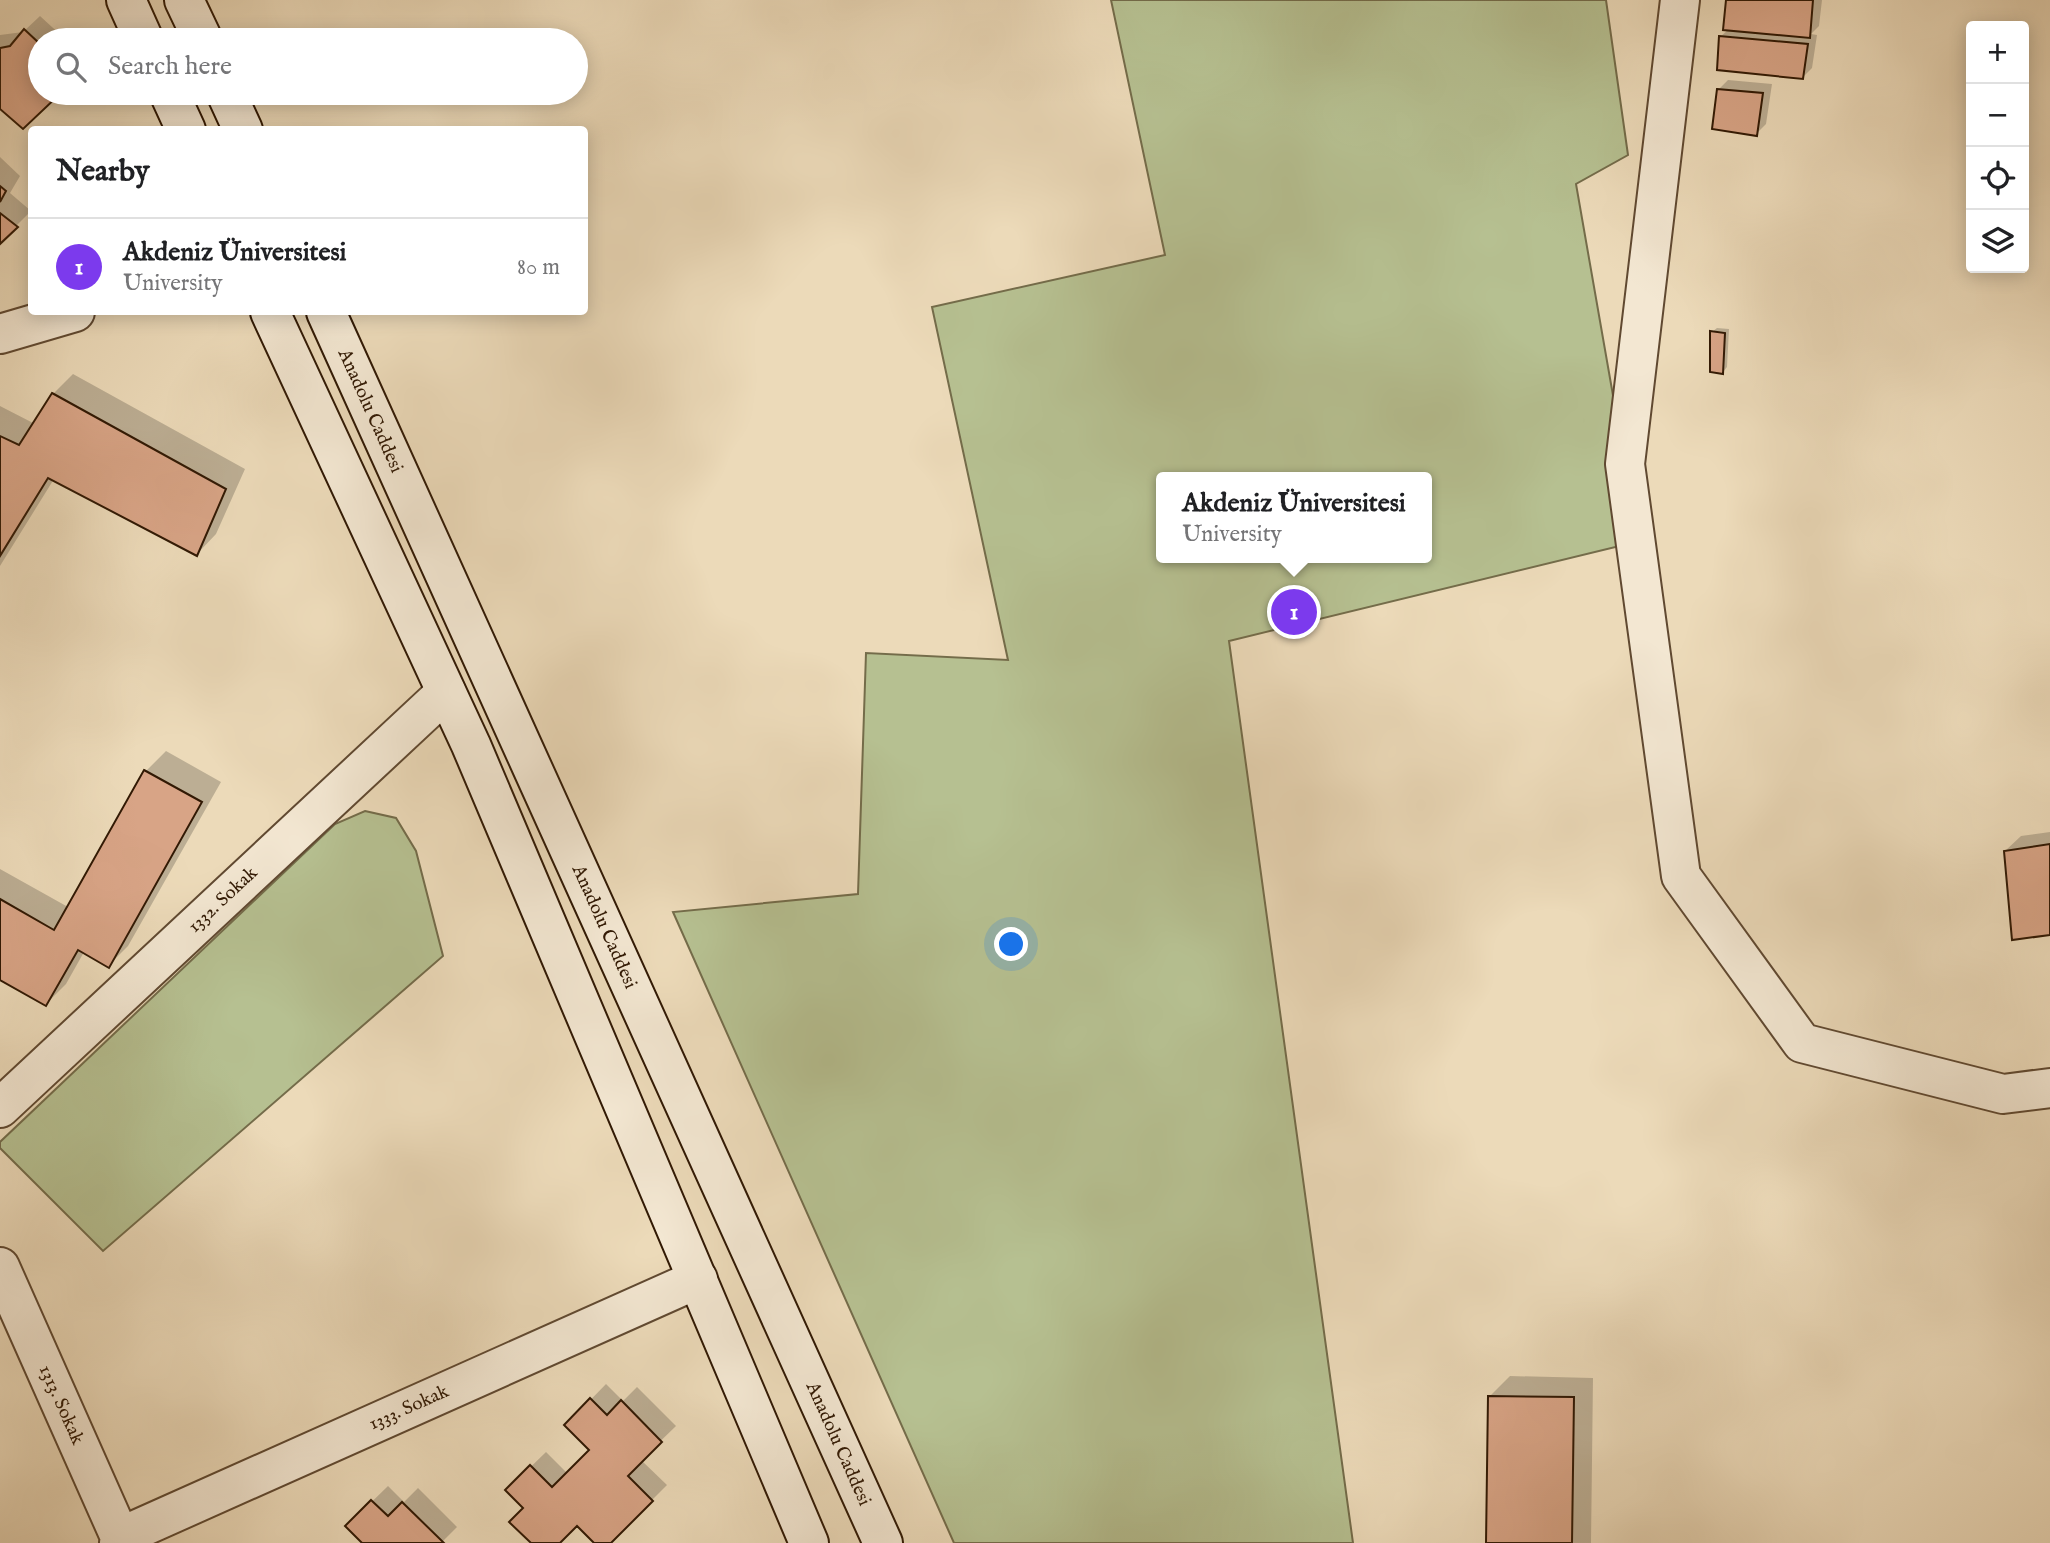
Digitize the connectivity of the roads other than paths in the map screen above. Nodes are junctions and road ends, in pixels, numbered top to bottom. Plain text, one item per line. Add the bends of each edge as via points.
1 (126, 0) edge
2 (184, 0) edge
3 (1681, 0) edge
4 (139, 28) edge
5 (197, 28) edge
6 (175, 105) edge
7 (232, 105) edge
8 (184, 126) edge
9 (241, 126) edge
10 (65, 315) edge
11 (271, 315) edge
12 (327, 315) edge
13 (0, 334) edge
14 (446, 692) junction
15 (2050, 1088) edge
16 (0, 1108) edge
17 (0, 1267) edge
18 (698, 1279) junction
19 (119, 1540) edge
20 (809, 1543) edge
21 (883, 1543) edge

1 - 4 street
2 - 5 street
3 - 15 street via 1625,464 1681,876 1802,1043 2003,1094
6 - 8 street
7 - 9 street
10 - 13 street
11 - 14 street
12 - 21 street, Anadolu Caddesi
14 - 16 street, 1332. Sokak
14 - 18 street
17 - 19 street, 1313. Sokak
18 - 19 street, 1333. Sokak
18 - 20 street

